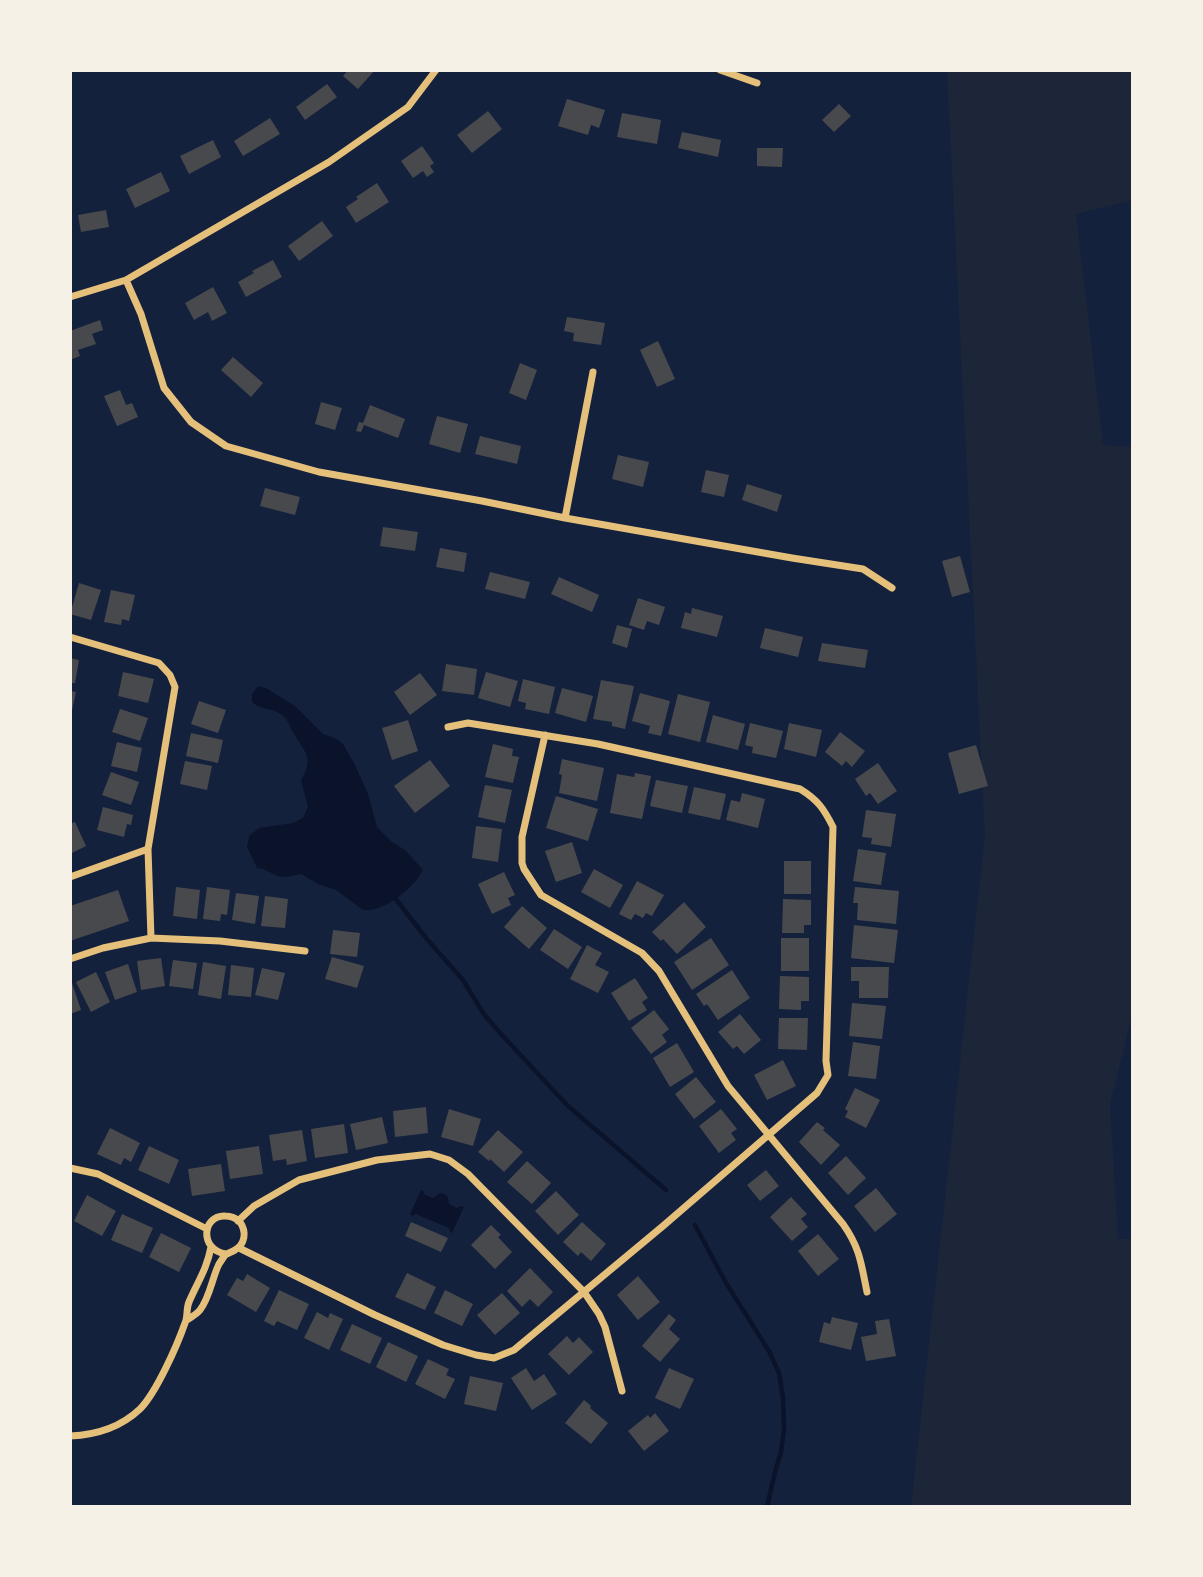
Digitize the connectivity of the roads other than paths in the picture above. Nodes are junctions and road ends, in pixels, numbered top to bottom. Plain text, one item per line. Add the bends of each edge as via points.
1 (436, 70) edge
2 (720, 70) edge
3 (757, 83) dead end
4 (126, 280) junction
5 (70, 297) edge
6 (593, 372) dead end
7 (565, 518) junction
8 (892, 588) dead end
9 (70, 637) edge
10 (448, 727) dead end
11 (545, 735) junction
12 (148, 849) junction
13 (70, 877) edge
14 (151, 938) junction
15 (305, 951) dead end
16 (70, 959) edge
17 (768, 1135) junction
18 (70, 1168) edge
19 (237, 1221) junction
20 (207, 1229) junction
21 (211, 1247) junction
22 (239, 1248) junction
23 (226, 1254) junction
24 (584, 1292) junction
25 (867, 1292) dead end
26 (187, 1320) junction
27 (622, 1391) dead end
28 (70, 1436) edge

1 - 4 street via 408,107 329,162
2 - 3 street
4 - 5 street
4 - 7 street via 164,388 191,422 226,446 319,472
6 - 7 street
7 - 8 street via 863,569
9 - 12 street via 151,659 170,675 175,687
10 - 11 street via 468,723
11 - 17 street via 522,837 524,869 541,895 642,953 659,971 728,1086
11 - 17 street via 800,789 824,810 833,827 828,1075 817,1093
12 - 13 street
12 - 14 street
14 - 15 street
14 - 16 street
17 - 24 street
17 - 25 street via 853,1239
18 - 20 street via 98,1174
19 - 20 street via 220,1216
19 - 22 street via 244,1235
19 - 24 street via 299,1180 377,1160 430,1154 449,1160 468,1174
20 - 21 street
21 - 23 street
21 - 26 street via 188,1305
22 - 23 street
22 - 24 street via 443,1345 494,1358 514,1350
23 - 26 street via 200,1312
24 - 27 street via 605,1327
26 - 28 street via 142,1407 101,1432

